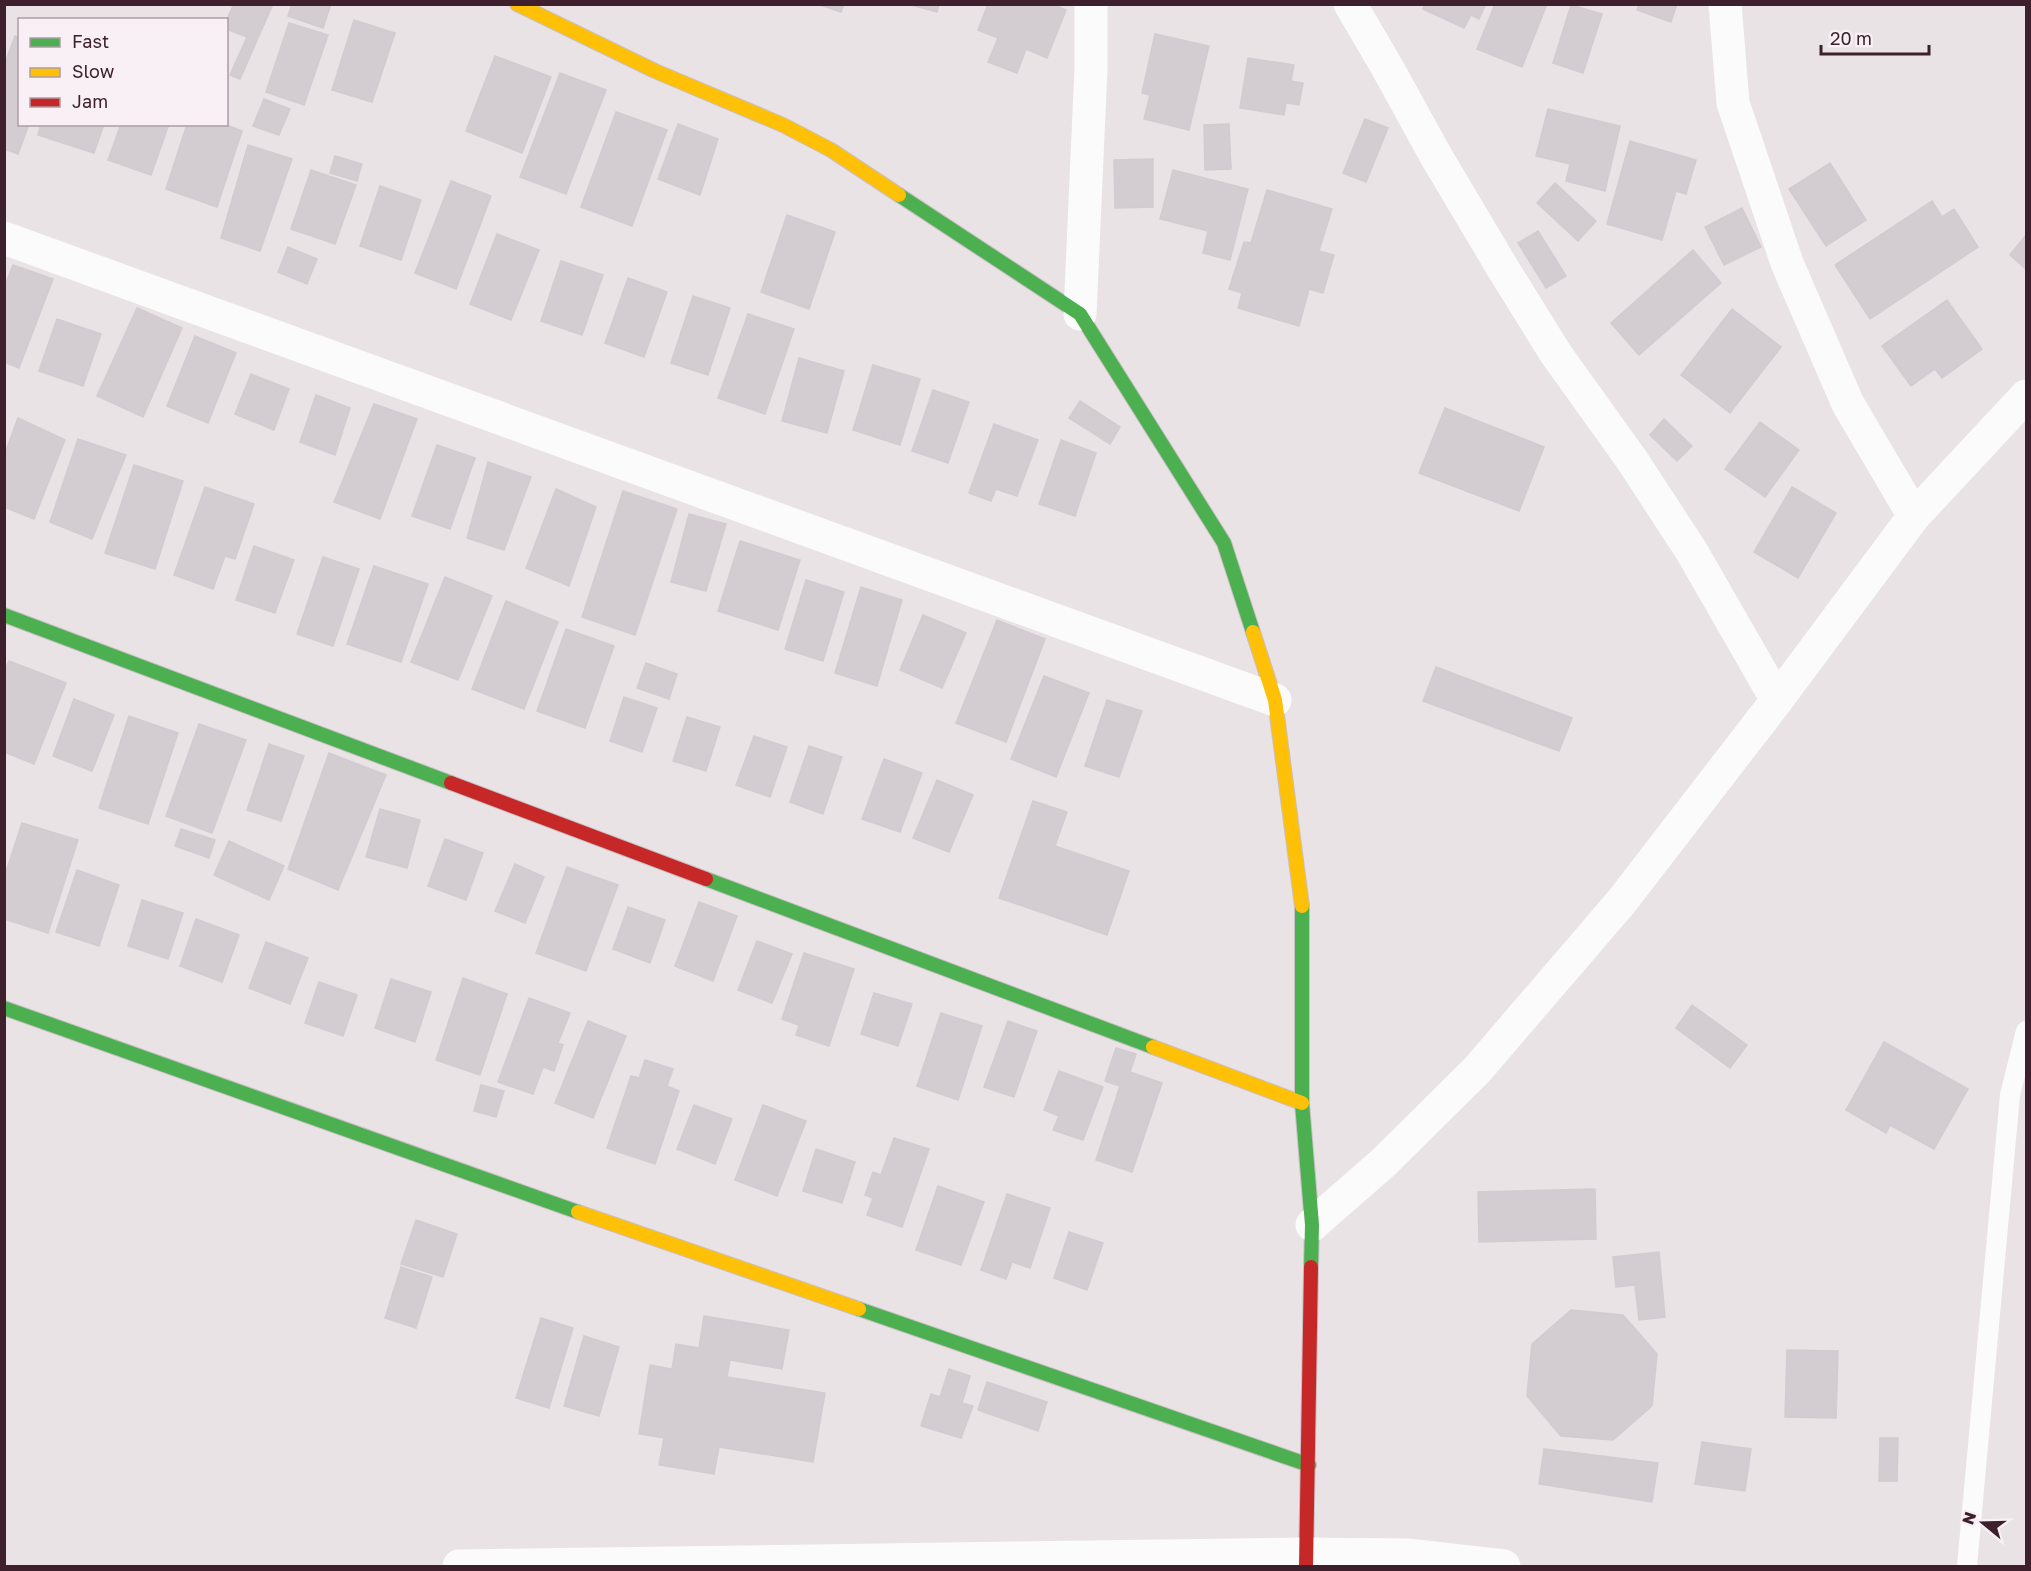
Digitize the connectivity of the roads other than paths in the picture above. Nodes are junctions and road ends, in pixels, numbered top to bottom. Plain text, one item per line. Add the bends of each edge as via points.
1 (517, 4) edge
2 (1091, 4) edge
3 (1350, 4) edge
4 (1725, 4) edge
5 (4, 238) edge
6 (1080, 314) junction
7 (2026, 396) edge
8 (1914, 516) junction
9 (4, 615) edge
10 (1275, 700) junction
11 (1777, 700) junction
12 (4, 1008) edge
13 (2026, 1031) edge
14 (1302, 1103) junction
15 (1312, 1225) junction
16 (1309, 1465) junction
17 (1305, 1560) edge
18 (459, 1566) edge
19 (1504, 1566) edge
20 (1967, 1566) edge

1 - 6 street via 831,150
2 - 6 street
3 - 11 street via 1508,277 1692,552
4 - 8 street via 1733,104 1787,263 1848,404
5 - 10 street
6 - 10 street via 1224,543
7 - 8 street
8 - 11 street
9 - 14 street
10 - 14 street via 1302,903
11 - 15 street via 1622,900 1477,1070 1383,1163
12 - 16 street via 481,1179
13 - 20 lane via 2010,1095
14 - 15 street
15 - 16 street
16 - 17 street
17 - 18 street
17 - 19 street via 1407,1554

